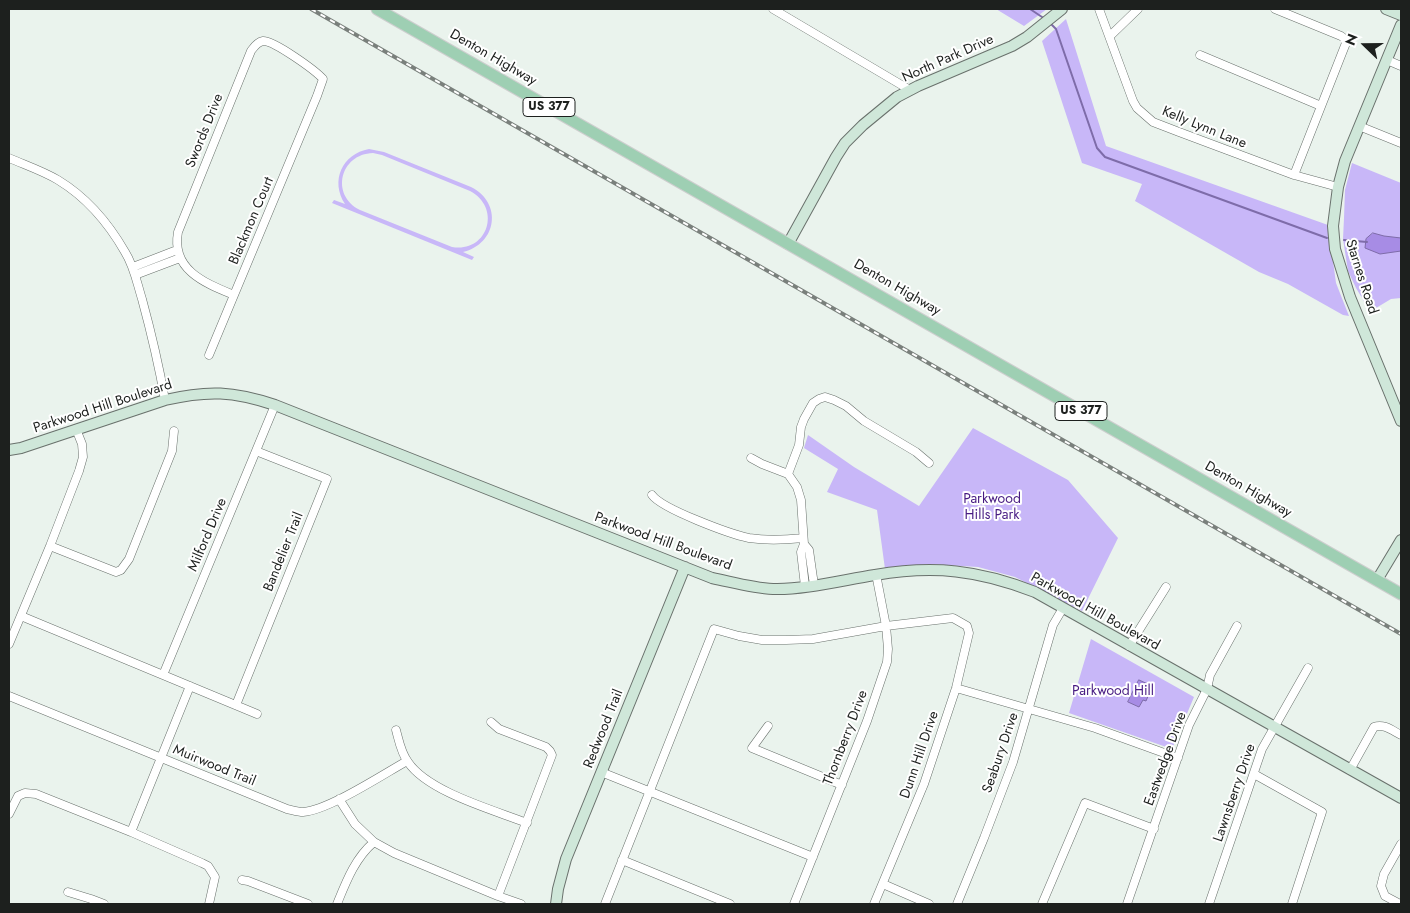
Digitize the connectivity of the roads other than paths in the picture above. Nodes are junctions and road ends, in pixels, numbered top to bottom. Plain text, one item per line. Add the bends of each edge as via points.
1 (377, 9) edge
2 (773, 9) edge
3 (1062, 9) edge
4 (1099, 9) edge
5 (1138, 9) edge
6 (1274, 9) edge
7 (1386, 9) edge
8 (1401, 15) edge
9 (1401, 25) edge
10 (1110, 36) junction
11 (1200, 55) dead end
12 (1387, 60) junction
13 (1401, 66) edge
14 (910, 90) junction
15 (317, 96) joint
16 (1321, 106) junction
17 (1359, 126) junction
18 (1401, 143) edge
19 (9, 158) edge
20 (1294, 175) junction
21 (1338, 187) junction
22 (788, 244) junction
23 (177, 250) junction
24 (180, 258) junction
25 (134, 271) junction
26 (234, 295) junction
27 (209, 355) dead end
28 (165, 400) junction
29 (275, 405) junction
30 (1401, 421) edge
31 (76, 429) junction
32 (174, 431) dead end
33 (9, 450) edge
34 (256, 451) junction
35 (751, 458) dead end
36 (928, 462) dead end
37 (788, 474) junction
38 (652, 495) dead end
39 (1401, 540) edge
40 (804, 541) junction
41 (50, 546) junction
42 (685, 567) junction
43 (876, 574) junction
44 (1377, 580) junction
45 (810, 585) junction
46 (1166, 587) dead end
47 (1401, 594) edge
48 (1063, 608) junction
49 (21, 616) junction
50 (886, 626) junction
51 (1237, 626) dead end
52 (9, 644) edge
53 (1129, 646) junction
54 (1308, 668) dead end
55 (163, 675) junction
56 (190, 686) junction
57 (956, 688) junction
58 (1207, 689) junction
59 (9, 696) edge
60 (236, 705) junction
61 (1029, 709) junction
62 (257, 714) dead end
63 (491, 722) dead end
64 (768, 726) dead end
65 (1275, 728) junction
66 (396, 730) dead end
67 (1401, 736) edge
68 (162, 758) junction
69 (1178, 758) junction
70 (407, 761) junction
71 (1350, 770) junction
72 (601, 772) junction
73 (1254, 774) junction
74 (842, 785) junction
75 (650, 791) junction
76 (1401, 798) edge
77 (339, 799) junction
78 (9, 814) edge
79 (527, 823) junction
80 (1154, 829) junction
81 (131, 832) junction
82 (374, 842) junction
83 (1401, 844) edge
84 (813, 857) junction
85 (622, 860) junction
86 (242, 880) dead end
87 (883, 884) junction
88 (68, 892) dead end
89 (498, 896) junction
90 (104, 904) edge
91 (209, 904) edge
92 (308, 904) edge
93 (338, 904) edge
94 (521, 904) edge
95 (556, 904) edge
96 (604, 904) edge
97 (730, 904) edge
98 (794, 904) edge
99 (874, 904) edge
100 (930, 904) edge
101 (957, 904) edge
102 (1042, 904) edge
103 (1127, 904) edge
104 (1209, 904) edge
105 (1292, 904) edge
106 (1400, 904) edge

1 - 22 main road, Denton Highway / US 377
2 - 14 street
3 - 14 street, North Park Drive via 1012,46
4 - 10 street, Kelly Lynn Lane
5 - 10 street
6 - 16 street via 1345,39
7 - 8 street
9 - 12 street, Starnes Road
10 - 20 street, Kelly Lynn Lane via 1133,101 1153,122
11 - 16 street
12 - 13 street
12 - 17 street, Starnes Road
14 - 22 street, North Park Drive via 897,97 845,143
15 - 23 street, Swords Drive via 323,79 316,72 272,44 263,41 256,44 178,232
15 - 26 street, Blackmon Court
16 - 20 street
17 - 18 street
17 - 21 street, Starnes Road
19 - 25 street via 57,179 92,207 126,253
20 - 21 street, Kelly Lynn Lane
21 - 30 street, Starnes Road via 1333,226 1335,249 1350,297
22 - 44 main road, Denton Highway / US 377
23 - 24 street, Swords Drive
23 - 25 street
24 - 25 street
24 - 26 street, Swords Drive via 209,285
25 - 28 street via 160,368
26 - 27 street, Blackmon Court
28 - 29 street, Parkwood Hill Boulevard via 214,392
28 - 31 street, Parkwood Hill Boulevard
29 - 34 street, Milford Drive
29 - 42 street, Parkwood Hill Boulevard
31 - 33 street, Parkwood Hill Boulevard
31 - 41 street via 83,457
32 - 41 street via 172,451 129,559 121,570 116,572
34 - 55 street, Milford Drive
34 - 60 street, Bandelier Trail via 327,479
35 - 37 street
36 - 37 street via 846,406 825,397 813,403 804,418 799,445
37 - 40 street via 801,500
38 - 40 street via 661,504 697,520 747,537
39 - 44 street
40 - 45 street via 801,552
41 - 49 street
42 - 45 street, Parkwood Hill Boulevard via 712,578 774,589
42 - 72 street, Redwood Trail
43 - 45 street, Parkwood Hill Boulevard
43 - 48 street, Parkwood Hill Boulevard via 914,569 972,573 1035,592
43 - 50 street, Thornberry Drive
44 - 47 main road, Denton Highway / US 377
46 - 53 street
48 - 53 street, Parkwood Hill Boulevard
48 - 61 street, Seabury Drive via 1053,625
49 - 52 street
49 - 55 street
50 - 57 street, Dunn Hill Drive via 953,618 968,626
50 - 74 street, Thornberry Drive via 887,662
50 - 75 street via 813,639 786,640 762,640 714,629
51 - 58 street, Eastwedge Drive via 1210,675
53 - 58 street, Parkwood Hill Boulevard
54 - 65 street, Lawnsberry Drive
55 - 56 street
56 - 60 street
56 - 68 street
57 - 61 street
57 - 87 street, Dunn Hill Drive via 924,784
58 - 65 street, Parkwood Hill Boulevard
58 - 69 street, Eastwedge Drive via 1189,725
59 - 68 street, Muirwood Trail
60 - 62 street
61 - 69 street via 1095,728
61 - 101 street, Seabury Drive via 999,801
63 - 79 street via 500,729 546,747 551,753 552,760
64 - 74 street via 752,748
65 - 71 street, Parkwood Hill Boulevard
65 - 73 street, Lawnsberry Drive via 1262,749
66 - 70 street
67 - 71 street via 1384,726 1374,727
68 - 77 street, Muirwood Trail via 288,809 302,812
68 - 81 street
69 - 80 street, Eastwedge Drive
70 - 77 street, Muirwood Trail
70 - 79 street via 415,771 441,788
71 - 76 street, Parkwood Hill Boulevard
72 - 75 street
72 - 95 street, Redwood Trail via 566,859
73 - 104 street, Lawnsberry Drive
73 - 105 street via 1322,812
74 - 84 street, Thornberry Drive
75 - 84 street
75 - 85 street
77 - 82 street via 355,824
78 - 81 street via 18,796 36,794
79 - 89 street
80 - 102 street via 1084,803
80 - 103 street, Eastwedge Drive
81 - 91 street via 208,866 215,877
82 - 89 street
82 - 93 street via 354,867
83 - 106 street via 1381,886 1385,896
84 - 98 street, Thornberry Drive
85 - 96 street
85 - 97 street
86 - 92 street
87 - 99 street, Dunn Hill Drive
87 - 100 street
88 - 90 street
89 - 94 street

